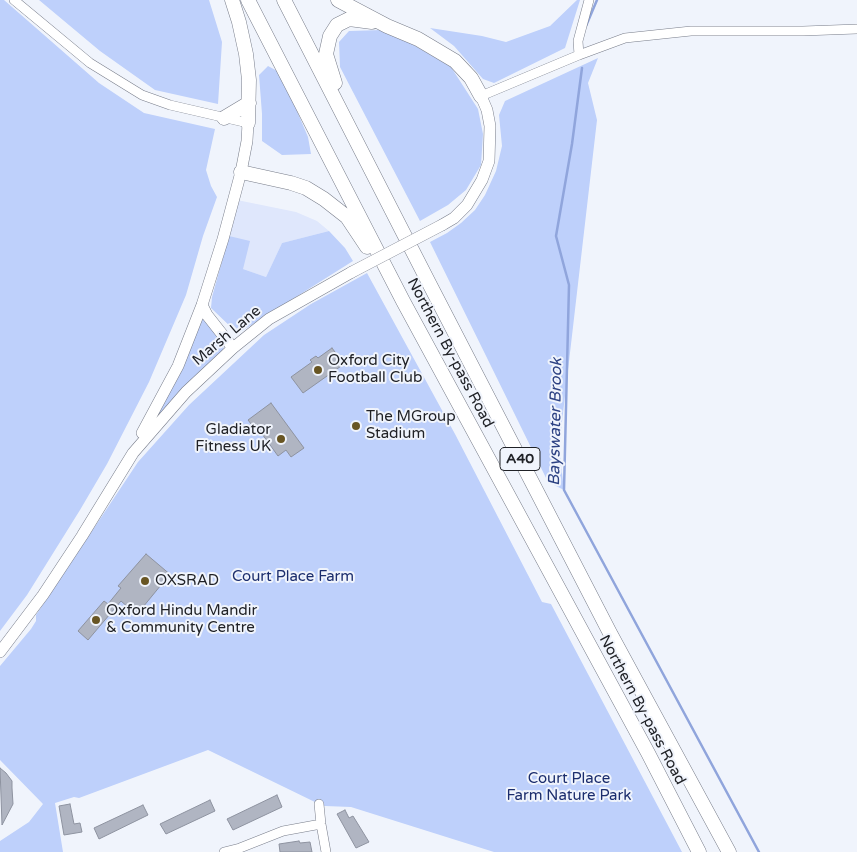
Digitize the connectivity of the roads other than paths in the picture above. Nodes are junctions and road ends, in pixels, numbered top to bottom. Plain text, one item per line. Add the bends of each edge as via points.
1 (14, 0) edge
2 (232, 0) edge
3 (248, 0) edge
4 (284, 0) edge
5 (338, 0) edge
6 (589, 0) edge
7 (387, 26) junction
8 (857, 28) edge
9 (579, 55) junction
10 (481, 96) junction
11 (249, 103) junction
12 (224, 118) junction
13 (248, 123) junction
14 (354, 134) junction
15 (241, 172) junction
16 (403, 301) junction
17 (202, 305) junction
18 (233, 348) junction
19 (133, 453) junction
20 (0, 652) edge
21 (319, 804) dead end
22 (321, 824) junction
23 (224, 852) edge
24 (326, 852) edge
25 (699, 852) edge
26 (729, 852) edge

1 - 12 street via 90,64 142,96
2 - 11 highway via 246,54
3 - 16 highway, Northern By-pass Road / A40
4 - 14 highway, Northern By-pass Road / A40
5 - 7 highway
6 - 9 street via 578,41
7 - 10 highway via 454,60 471,78
7 - 14 highway via 349,19 338,25 330,36 326,54 330,71
8 - 9 street via 690,31 625,38
9 - 10 street
10 - 18 main road, Marsh Lane, bridge via 490,126 489,161 466,206 442,225 269,319
11 - 12 highway
11 - 13 highway
12 - 13 street
13 - 15 main road
14 - 26 highway, Northern By-pass Road / A40 via 610,633
15 - 16 highway via 306,188 347,217
15 - 17 main road
16 - 25 highway, Northern By-pass Road / A40
17 - 18 main road
17 - 19 main road via 178,366
18 - 19 main road, Marsh Lane via 186,392
19 - 20 main road, Marsh Lane via 43,595
21 - 22 street
22 - 23 street via 283,831
22 - 24 street

